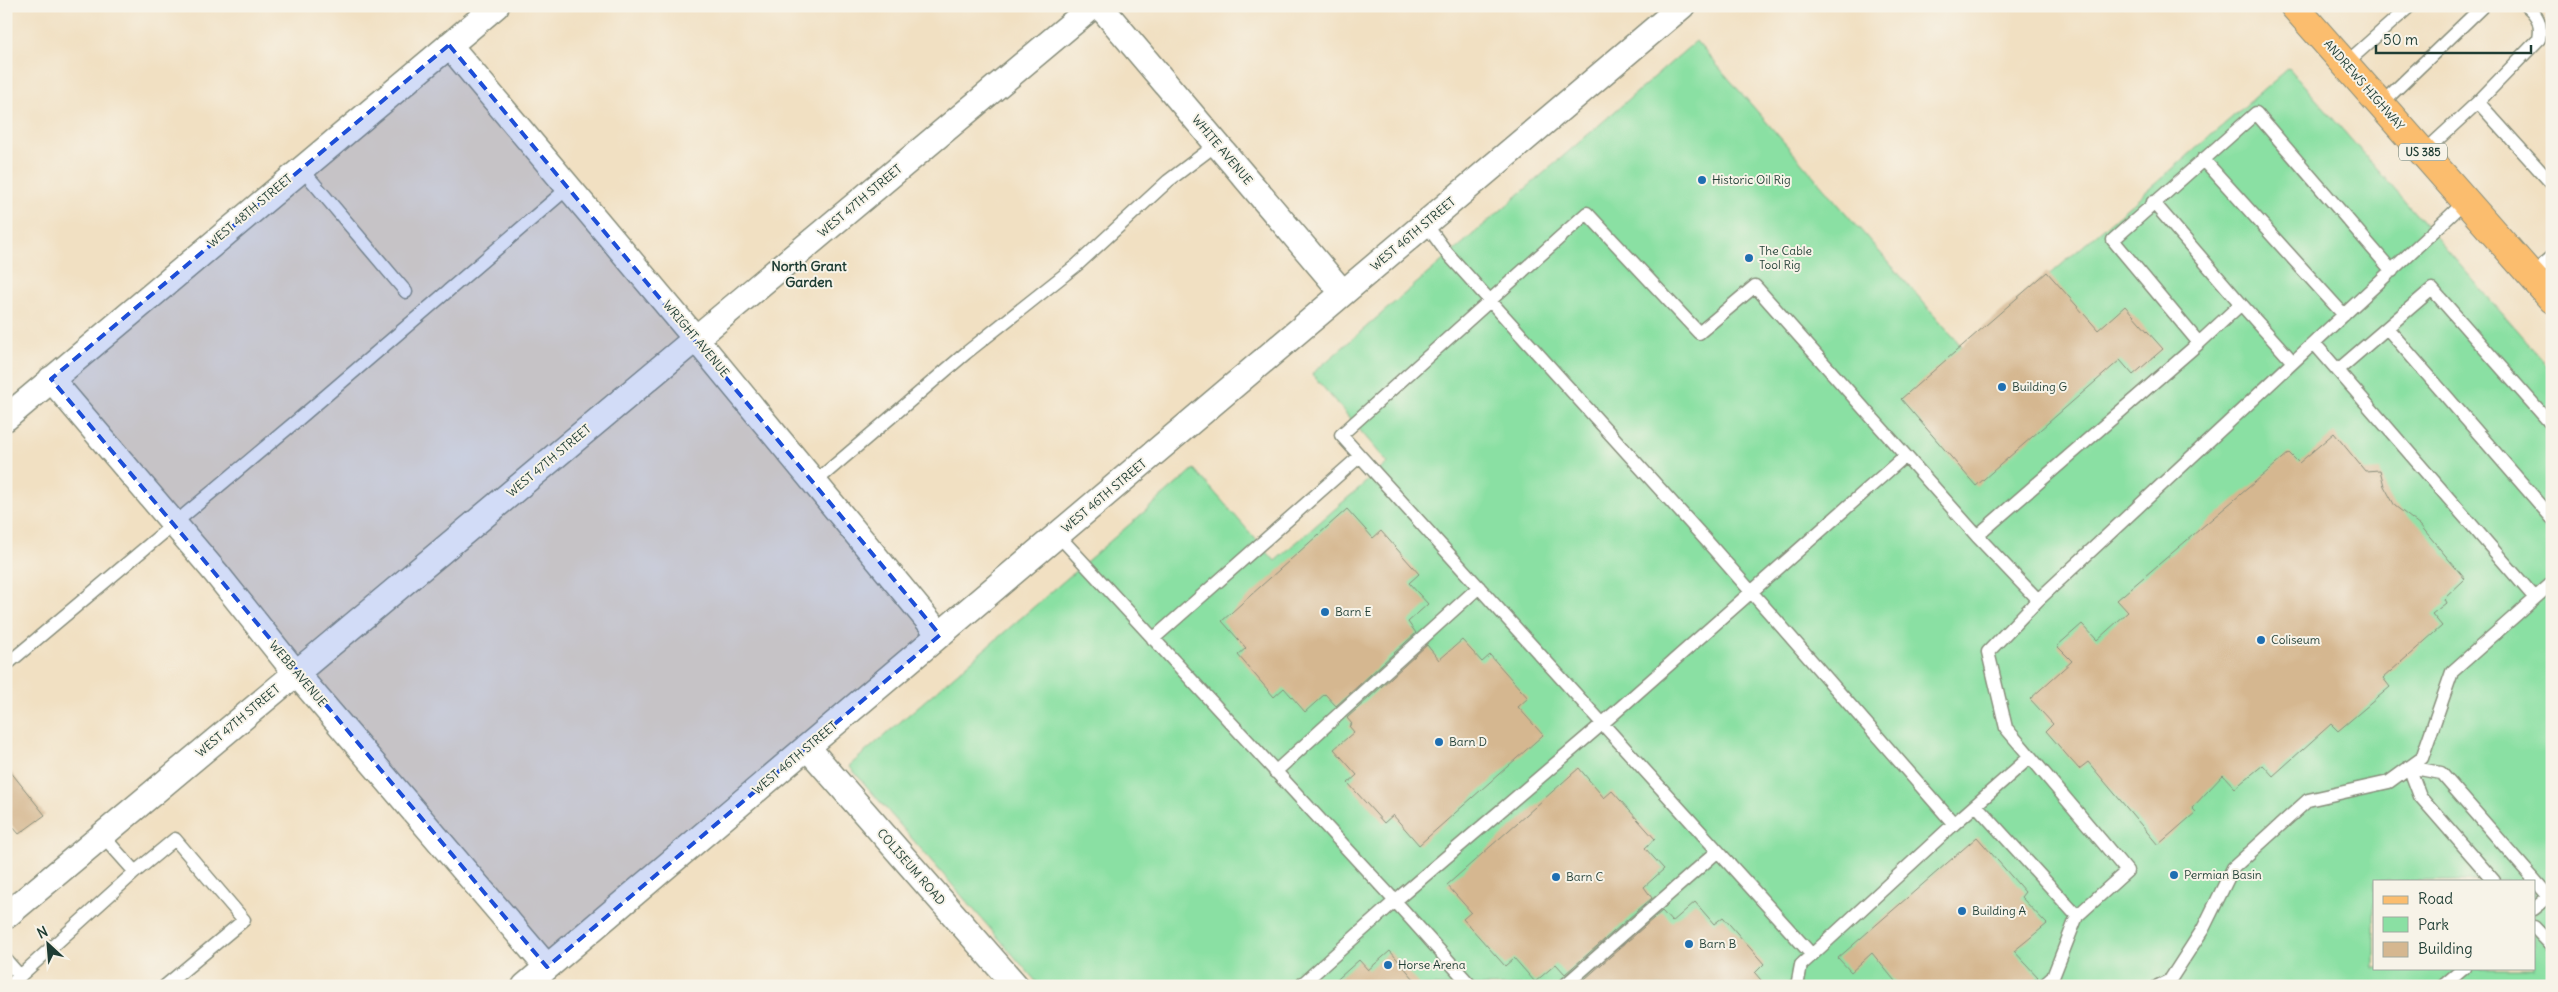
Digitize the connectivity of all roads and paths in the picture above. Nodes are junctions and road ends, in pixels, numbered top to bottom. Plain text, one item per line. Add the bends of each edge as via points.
1 (496, 6) edge
2 (1093, 6) edge
3 (1100, 6) edge
4 (1682, 6) edge
5 (2294, 6) edge
6 (2410, 6) edge
7 (2483, 6) edge
8 (2527, 6) edge
9 (449, 46) junction
10 (2345, 64) junction
11 (2478, 102) junction
12 (2381, 104) junction
13 (1217, 144) junction
14 (2423, 152) junction
15 (2203, 159) junction
16 (301, 168) junction
17 (2552, 184) edge
18 (569, 187) junction
19 (2466, 201) junction
20 (2153, 202) junction
21 (1425, 223) junction
22 (2552, 257) edge
23 (2392, 271) junction
24 (2531, 275) junction
25 (406, 292) dead end
26 (1343, 293) junction
27 (2552, 299) edge
28 (1490, 300) junction
29 (2241, 304) junction
30 (2344, 315) junction
31 (2387, 328) junction
32 (696, 339) junction
33 (2199, 343) junction
34 (2314, 343) junction
35 (2293, 362) junction
36 (2338, 370) junction
37 (51, 379) junction
38 (6, 418) edge
39 (2552, 425) edge
40 (1360, 456) junction
41 (1906, 456) junction
42 (814, 483) junction
43 (2552, 518) edge
44 (173, 523) junction
45 (1058, 535) junction
46 (1977, 536) junction
47 (2552, 583) edge
48 (1479, 587) junction
49 (1750, 592) junction
50 (2535, 598) junction
51 (2038, 600) junction
52 (940, 634) junction
53 (1153, 639) junction
54 (6, 665) edge
55 (295, 672) junction
56 (1602, 724) junction
57 (806, 748) junction
58 (2030, 757) junction
59 (2409, 767) junction
60 (1275, 772) junction
61 (1976, 805) junction
62 (1954, 824) junction
63 (102, 836) junction
64 (1718, 851) junction
65 (135, 872) junction
66 (2493, 880) edge
67 (2536, 880) edge
68 (2536, 880) edge
69 (2551, 897) edge
70 (1395, 901) junction
71 (2536, 908) edge
72 (6, 916) edge
73 (2077, 916) junction
74 (2536, 928) edge
75 (2552, 946) edge
76 (1812, 955) junction
77 (6, 960) edge
78 (547, 967) junction
79 (2462, 970) edge
80 (20, 976) junction
81 (8, 986) edge
82 (165, 986) edge
83 (525, 986) edge
84 (1016, 986) edge
85 (1300, 986) edge
86 (1471, 986) edge
87 (1564, 986) edge
88 (1797, 986) edge
89 (2043, 986) edge
90 (2158, 986) edge
91 (2443, 986) edge

1 - 9 street, WEST 48TH STREET
2 - 32 street, WEST 47TH STREET
3 - 13 street, WHITE AVENUE
4 - 21 street, WEST 46TH STREET
5 - 10 main road, ANDREWS HIGHWAY / US 385
6 - 10 lane
7 - 12 lane
8 - 11 lane via 2542,27 2540,39
9 - 16 street, WEST 48TH STREET
9 - 18 street, WRIGHT AVENUE
10 - 12 main road, ANDREWS HIGHWAY / US 385
11 - 14 lane
11 - 17 lane
12 - 14 main road, ANDREWS HIGHWAY / US 385
13 - 26 street, WHITE AVENUE
13 - 42 lane
14 - 19 main road, ANDREWS HIGHWAY / US 385
15 - 20 lane
15 - 23 lane via 2256,113
15 - 30 lane
16 - 25 lane
16 - 37 street, WEST 48TH STREET
18 - 32 street, WRIGHT AVENUE
18 - 44 lane
19 - 23 lane
19 - 24 main road, ANDREWS HIGHWAY / US 385
20 - 29 lane
20 - 33 lane via 2112,240
21 - 26 street, WEST 46TH STREET
21 - 28 lane
22 - 24 lane
23 - 30 lane
24 - 27 main road, ANDREWS HIGHWAY / US 385
26 - 45 street, WEST 46TH STREET
28 - 40 lane via 1341,435
28 - 41 lane via 1587,213 1699,333 1755,286
28 - 49 lane
29 - 33 lane
29 - 35 lane
30 - 34 lane
31 - 36 lane
31 - 39 lane via 2432,289
31 - 43 lane
32 - 42 street, WRIGHT AVENUE
32 - 55 street, WEST 47TH STREET
33 - 46 lane
34 - 35 lane
34 - 36 lane
35 - 51 lane
36 - 50 lane
37 - 38 street, WEST 48TH STREET
37 - 44 street, WEBB AVENUE
40 - 48 lane
40 - 53 lane
41 - 46 lane
41 - 49 lane
42 - 52 street, WRIGHT AVENUE
44 - 54 lane
44 - 55 street, WEBB AVENUE
45 - 52 street, WEST 46TH STREET
45 - 53 lane
46 - 51 lane
47 - 50 lane
48 - 56 lane
48 - 60 lane
49 - 56 lane
49 - 62 lane
50 - 59 lane via 2452,672 2422,758
51 - 58 lane via 1988,652 2006,728
52 - 57 street, WEST 46TH STREET
53 - 60 lane
55 - 63 street, WEST 47TH STREET
55 - 78 street, WEBB AVENUE
56 - 64 lane
56 - 70 lane
57 - 78 street, WEST 46TH STREET
57 - 84 street, COLISEUM ROAD
58 - 61 lane
58 - 73 lane via 2127,871
59 - 66 lane via 2420,796
59 - 68 lane via 2441,773
59 - 90 lane via 2389,782 2308,800 2233,868 2203,929 2170,980
60 - 70 lane
61 - 62 lane
61 - 73 lane
62 - 76 lane
63 - 65 lane
63 - 72 street, WEST 47TH STREET
64 - 76 lane
64 - 87 lane
65 - 80 lane
65 - 82 lane via 175,839 244,920
67 - 69 lane
69 - 71 lane
70 - 85 lane
70 - 86 lane
73 - 89 lane via 2053,977
74 - 75 lane
76 - 88 lane via 1801,965
77 - 80 lane
78 - 83 street, WEST 46TH STREET
79 - 91 lane
80 - 81 lane

